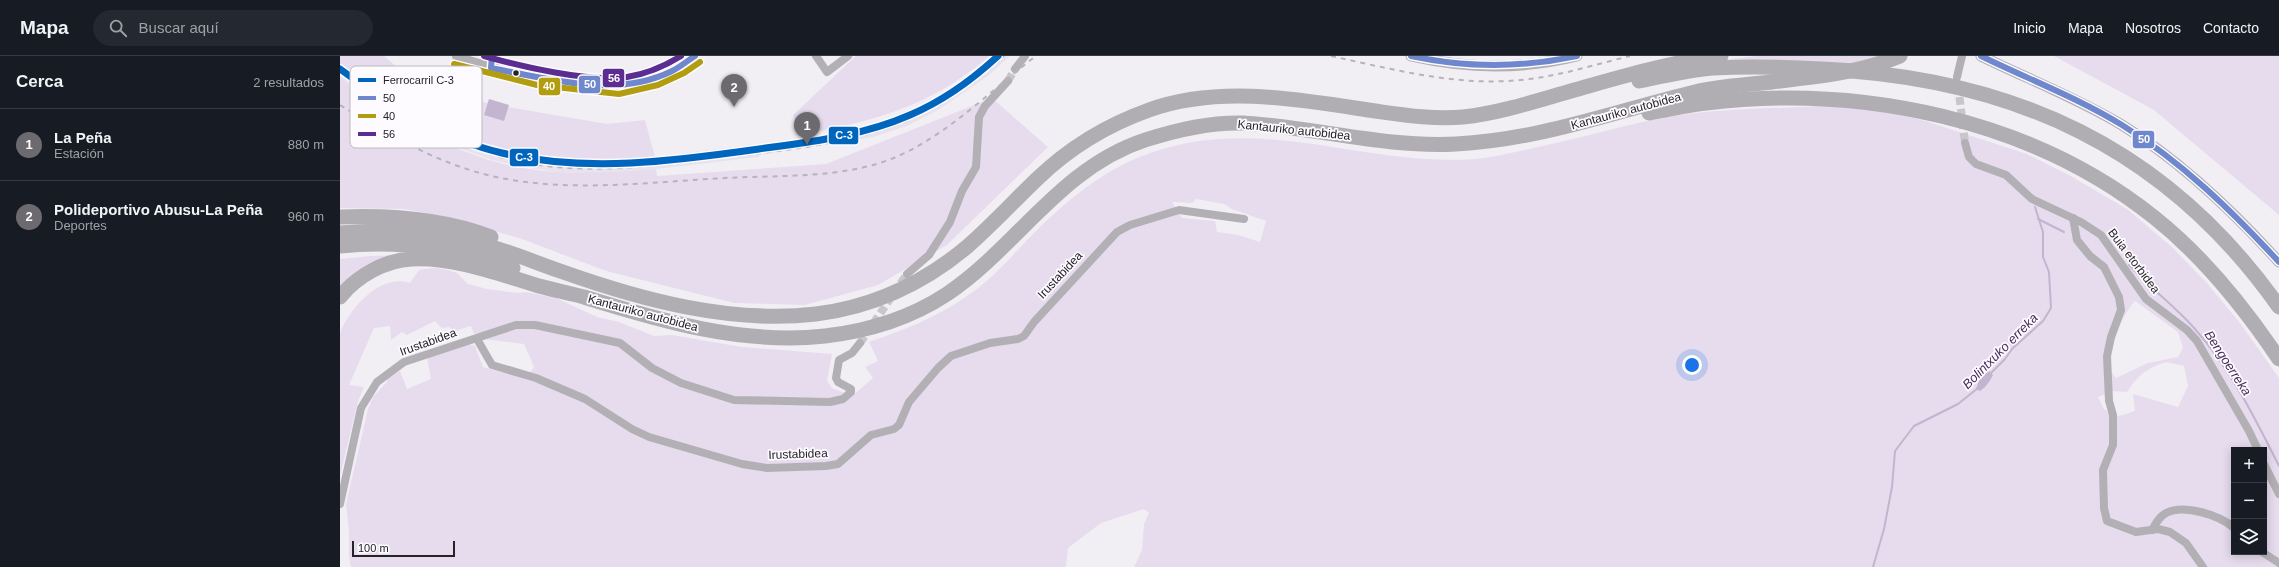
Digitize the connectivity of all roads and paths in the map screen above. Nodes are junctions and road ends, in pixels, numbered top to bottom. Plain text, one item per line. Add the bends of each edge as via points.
1 (456, 56) edge
2 (492, 56) edge
3 (695, 56) edge
4 (816, 56) edge
5 (848, 56) edge
6 (1025, 56) edge
7 (1411, 56) edge
8 (1577, 56) edge
9 (1721, 56) edge
10 (1900, 56) edge
11 (1962, 56) edge
12 (1981, 56) edge
13 (491, 68) junction
14 (1015, 68) tunnel mouth
15 (1957, 77) tunnel mouth
16 (1008, 81) tunnel mouth
17 (1464, 117) junction
18 (1573, 125) junction
19 (1965, 143) tunnel mouth
20 (340, 217) edge
21 (2072, 218) junction
22 (1244, 219) dead end
23 (340, 233) edge
24 (340, 246) edge
25 (2279, 262) edge
26 (907, 274) tunnel mouth
27 (589, 280) junction
28 (580, 296) junction
29 (340, 298) edge
30 (2279, 307) edge
31 (477, 339) junction
32 (860, 343) tunnel mouth
33 (2279, 359) edge
34 (2257, 447) edge
35 (2267, 470) edge
36 (2279, 494) edge
37 (340, 504) edge
38 (2231, 525) edge
39 (2152, 530) junction
40 (2267, 555) edge
41 (2279, 563) edge
42 (2203, 567) edge

1 - 13 street
2 - 13 street
3 - 13 street via 669,72 628,85 604,86 537,78
4 - 5 street via 828,72
6 - 14 street
7 - 8 street via 1452,65 1492,68 1542,64
9 - 17 highway, Kantauriko autobidea via 1660,66 1530,103
10 - 18 highway, Kantauriko autobidea, bridge via 1850,71 1701,90
11 - 15 street
12 - 25 street via 2102,114 2136,134 2196,180 2239,218
16 - 26 street via 985,106 979,117 976,167 950,222 929,255
17 - 27 highway, Kantauriko autobidea via 1398,114 1307,101 1255,97 1174,101 1128,118 1084,141 1039,176 976,238 938,269 894,294 848,309 786,316 710,310 649,298
17 - 30 highway via 1529,111 1613,87 1712,68 1864,71 1937,82 1985,94 2044,114 2100,141 2143,168 2210,224 2247,264
18 - 28 highway, Kantauriko autobidea via 1494,141 1452,144 1413,144 1240,123 1192,126 1141,141 1096,164 1064,187 977,270 949,292 906,317 869,329 793,338 751,335 679,325
18 - 33 highway via 1706,103 1786,99 1838,100 1882,105 1934,115 1997,132 2084,170 2115,188 2155,218 2191,251 2229,292
19 - 21 street, Buia etorbidea via 1969,157 1976,164 2006,175 2032,199
20 - 27 highway via 409,219 481,233 569,269
21 - 34 street, Buia etorbidea via 2101,235 2146,299 2192,336
21 - 39 street via 2077,240 2090,256 2104,267 2119,297 2121,310 2107,356 2109,401 2113,415 2113,445 2103,470 2107,521 2136,532
22 - 31 street, Irustabidea via 1179,210 1130,225 1117,232 1024,336 990,342 951,356 909,402 894,429 871,435 838,464 774,468 755,466 641,434 585,399 536,378 492,365
23 - 27 highway via 400,231 473,242
24 - 28 highway via 397,244 462,253 529,273
28 - 29 highway via 461,264 414,259 395,262 370,272
31 - 32 street, Irustabidea via 516,325 535,325 620,343 652,368 681,383 734,400 811,402 843,399 851,392 849,387 838,382 836,378 839,360 852,354
31 - 37 street, Irustabidea via 404,362 377,382 361,408
35 - 36 street
38 - 39 street via 2210,514 2189,511 2167,513 2159,519
39 - 42 street via 2170,532 2186,544
40 - 41 street

